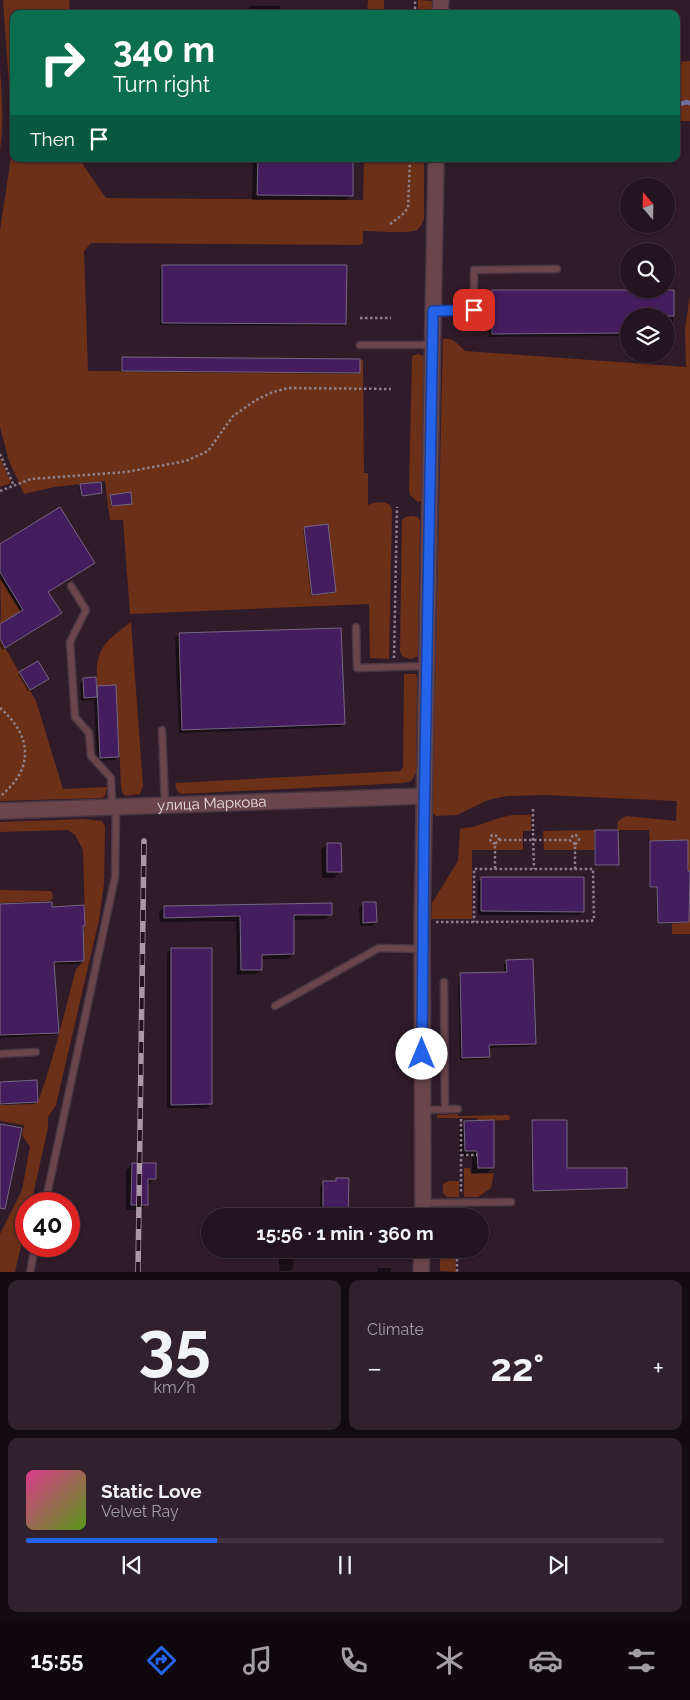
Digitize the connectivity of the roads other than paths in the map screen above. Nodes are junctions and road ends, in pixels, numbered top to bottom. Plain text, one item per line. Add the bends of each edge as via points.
1 (436, 162) edge
2 (556, 269) dead end
3 (433, 311) junction
4 (360, 344) dead end
5 (432, 345) junction
6 (71, 586) dead end
7 (356, 627) dead end
8 (426, 666) junction
9 (162, 730) dead end
10 (424, 796) junction
11 (165, 806) junction
12 (114, 807) junction
13 (0, 811) edge
14 (422, 949) junction
15 (444, 982) dead end
16 (275, 1006) dead end
17 (36, 1052) dead end
18 (0, 1054) edge
19 (445, 1109) junction
20 (458, 1109) dead end
21 (422, 1110) junction
22 (48, 1192) edge
23 (511, 1202) dead end
24 (423, 1208) edge
25 (432, 1208) edge
26 (33, 1257) edge
27 (422, 1258) edge
28 (30, 1272) edge
29 (422, 1272) edge

1 - 3 street
2 - 3 lane via 474,270 474,310
3 - 5 street
4 - 5 lane
5 - 8 street
6 - 12 lane via 86,610 70,642 75,717 89,733 91,756 111,778
7 - 8 lane via 357,668
8 - 10 street
9 - 11 lane
10 - 11 street, улица Маркова
10 - 14 street
11 - 12 street, улица Маркова
12 - 13 street, улица Маркова
12 - 22 lane via 115,877
14 - 16 lane via 379,948
14 - 21 street
15 - 19 lane
17 - 18 lane
19 - 20 lane
19 - 21 lane
21 - 24 street
23 - 25 lane via 461,1202
26 - 28 lane
27 - 29 street

